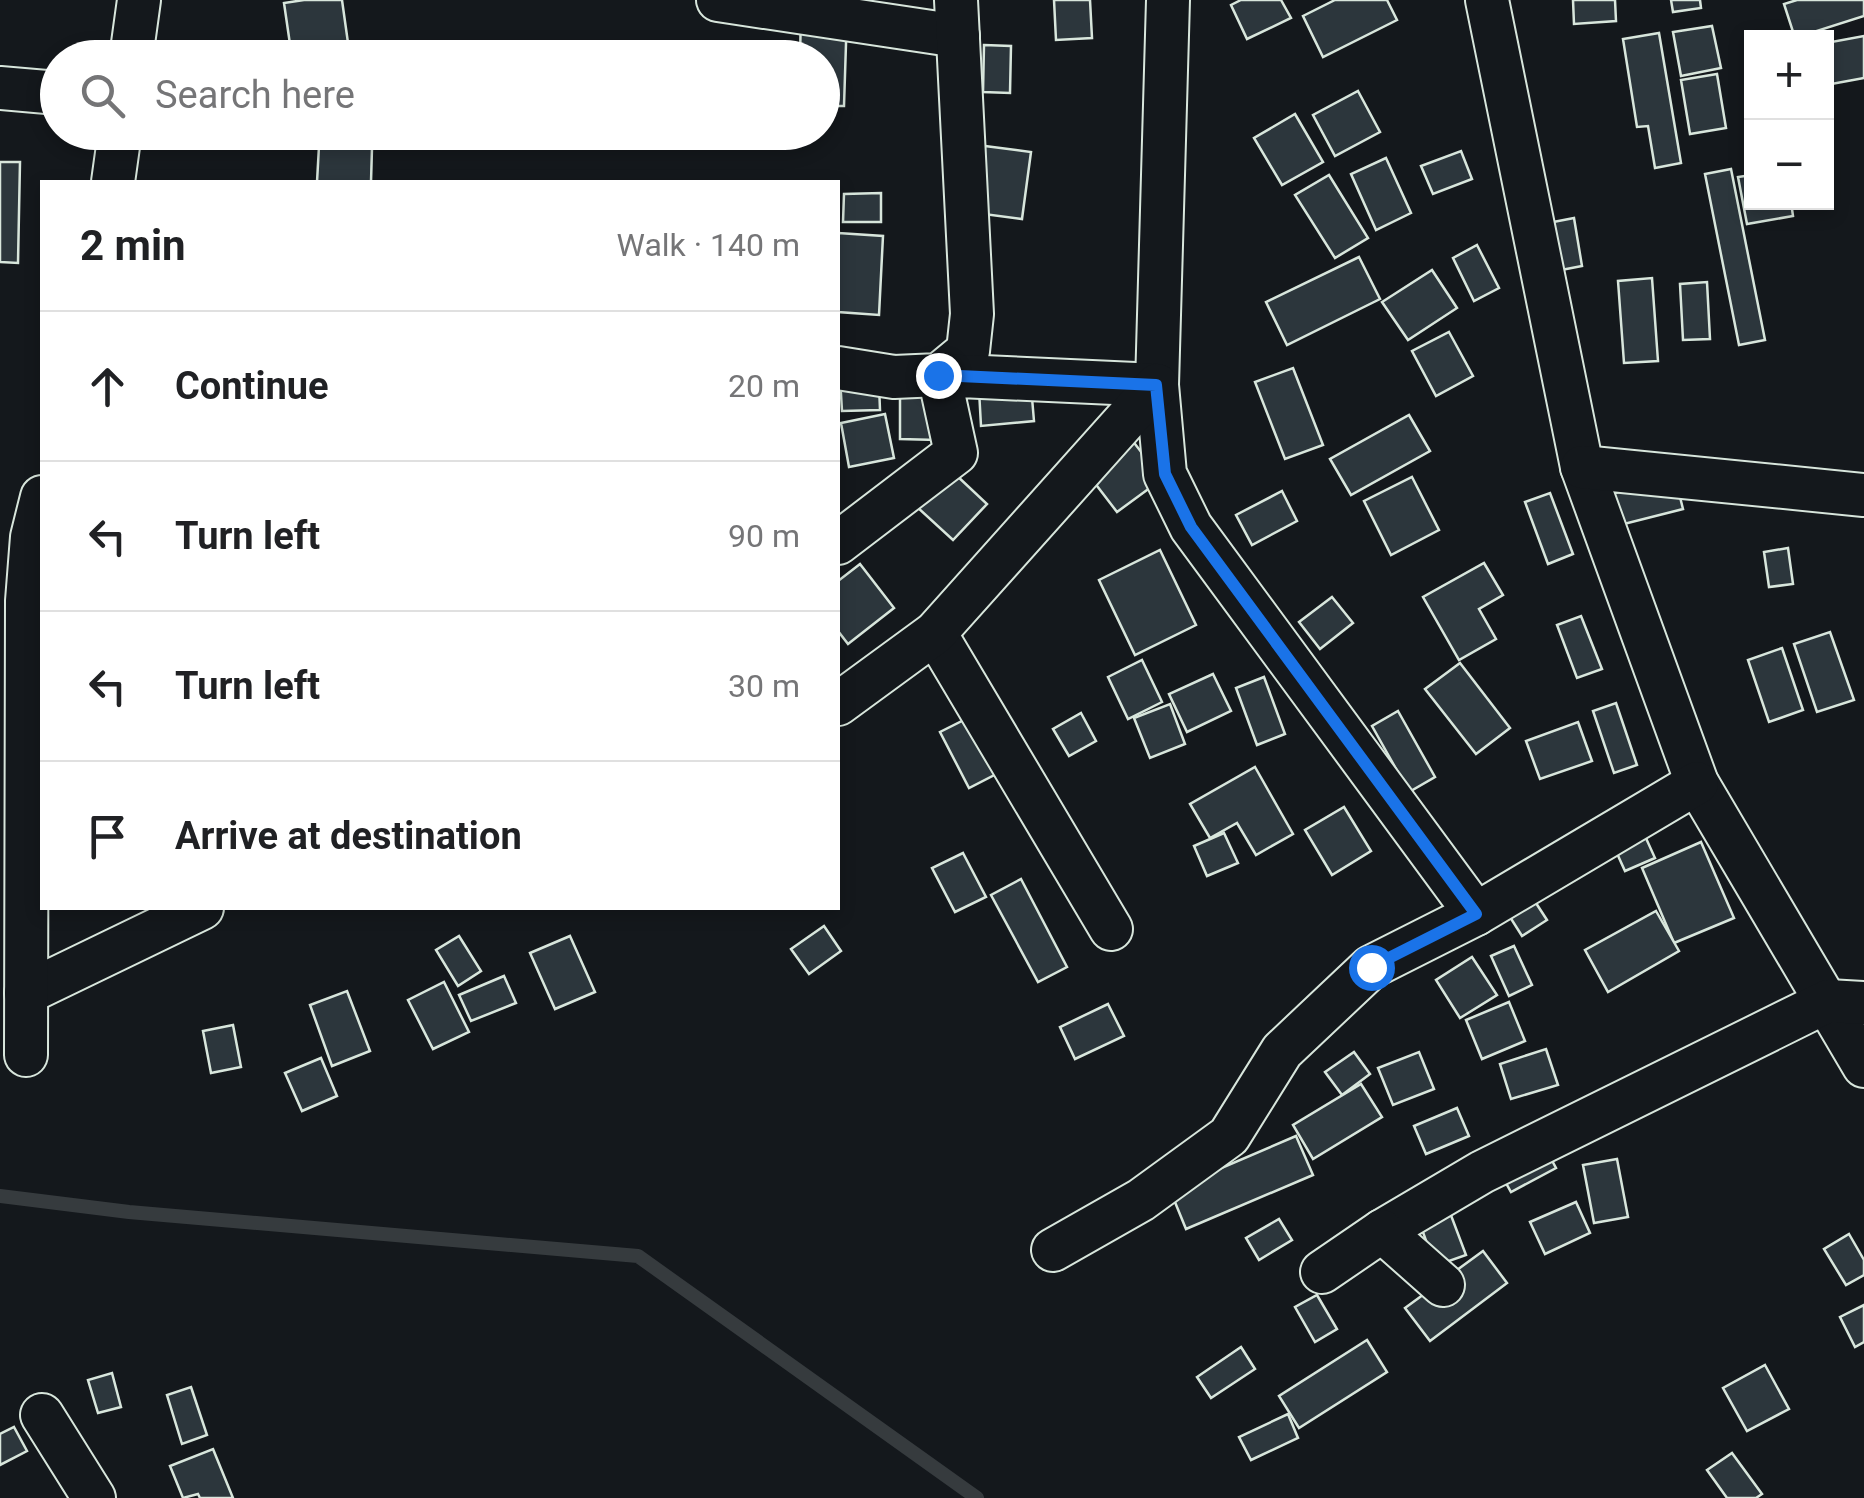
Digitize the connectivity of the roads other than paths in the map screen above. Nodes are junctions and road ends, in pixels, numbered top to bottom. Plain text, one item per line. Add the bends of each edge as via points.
1 (140, 0) edge
2 (718, 0) edge
3 (1168, 0) edge
4 (1487, 0) edge
5 (957, 18) edge
6 (134, 40) edge
7 (0, 88) edge
8 (40, 91) edge
9 (117, 150) edge
10 (113, 180) edge
11 (840, 368) edge
12 (938, 375) junction
13 (1156, 385) junction
14 (1582, 467) junction
15 (1864, 495) edge
16 (40, 504) edge
17 (840, 541) edge
18 (935, 633) junction
19 (840, 703) edge
20 (1697, 783) junction
21 (198, 910) edge
22 (1476, 914) junction
23 (1111, 929) dead end
24 (26, 993) junction
25 (1846, 1002) edge
26 (26, 1056) dead end
27 (1864, 1066) edge
28 (1382, 1231) junction
29 (1053, 1250) dead end
30 (1322, 1272) dead end
31 (1443, 1285) dead end
32 (42, 1415) dead end
33 (94, 1498) edge

1 - 6 street
2 - 5 street
3 - 13 street
4 - 14 street
5 - 12 street via 972,314 968,350
7 - 8 street
9 - 10 street
11 - 12 street
12 - 13 street
12 - 17 street via 956,453
13 - 18 street
13 - 22 street via 1165,474 1191,527
14 - 15 street
14 - 20 street
16 - 24 street via 27,600
18 - 19 street
18 - 23 street
20 - 22 street
20 - 25 street
21 - 24 street
22 - 29 street via 1371,967 1282,1051 1228,1136 1141,1200
24 - 26 street
25 - 27 street
25 - 28 street via 1482,1172
28 - 30 street
28 - 31 street
32 - 33 street

